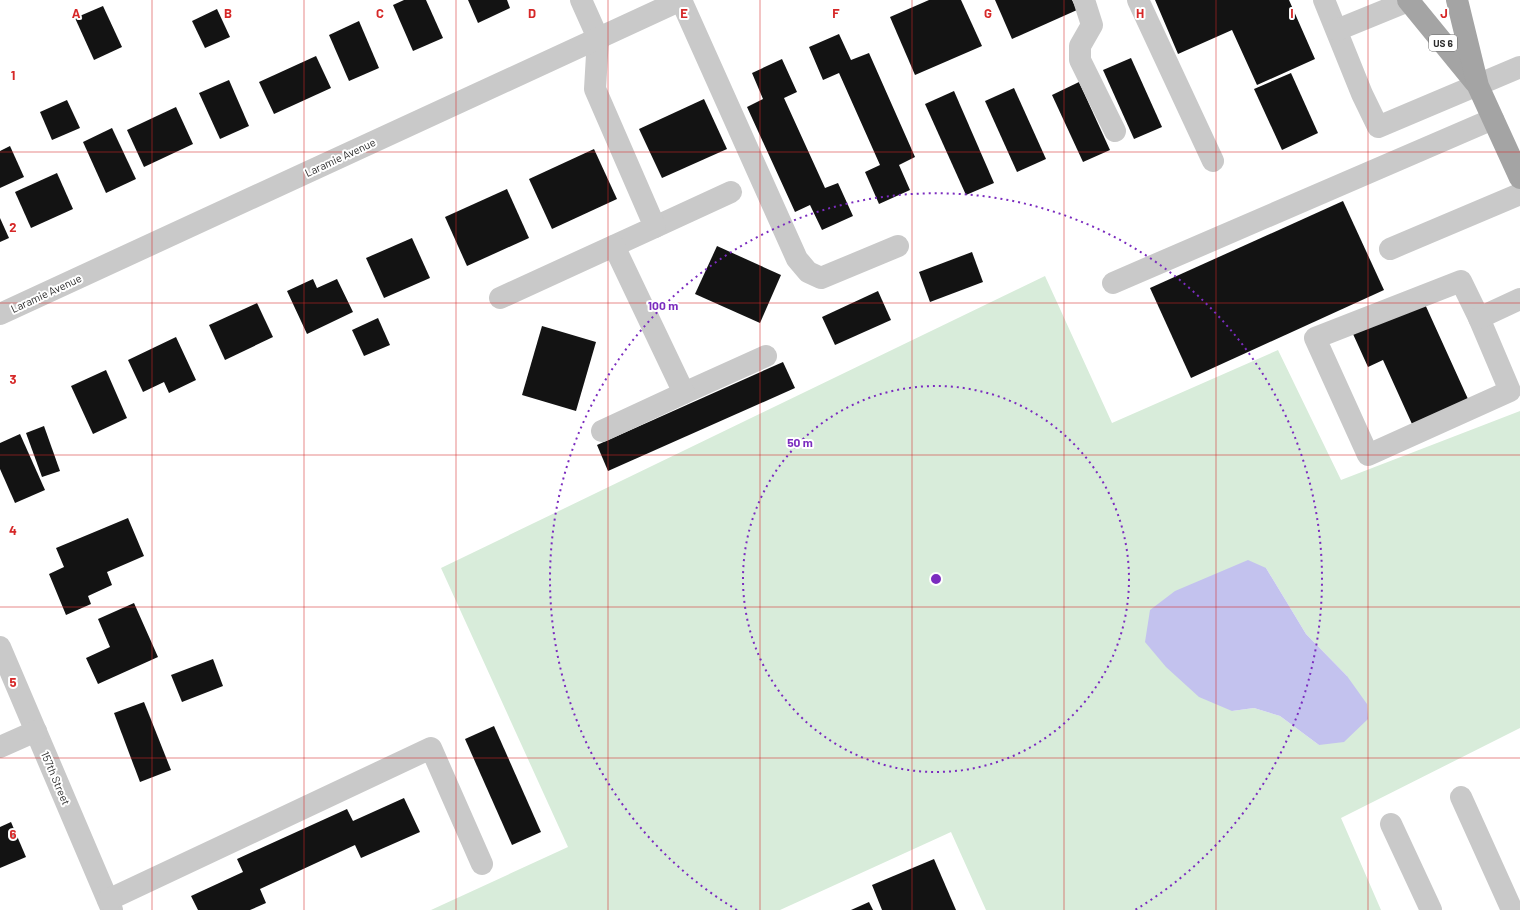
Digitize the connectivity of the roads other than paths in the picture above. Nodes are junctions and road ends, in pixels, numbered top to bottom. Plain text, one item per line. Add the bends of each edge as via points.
1 (581, 0) edge
2 (681, 0) edge
3 (1084, 0) edge
4 (1138, 0) edge
5 (1324, 0) edge
6 (1408, 0) edge
7 (1457, 0) edge
8 (1337, 30) junction
9 (598, 38) junction
10 (1520, 67) edge
11 (1478, 86) junction
12 (1493, 119) junction
13 (1115, 131) dead end
14 (1213, 160) dead end
15 (1520, 178) edge
16 (731, 192) dead end
17 (1520, 194) edge
18 (655, 227) junction
19 (614, 246) junction
20 (898, 246) dead end
21 (1390, 249) dead end
22 (1113, 283) dead end
23 (500, 298) dead end
24 (1520, 299) edge
25 (0, 314) edge
26 (1479, 318) junction
27 (766, 356) dead end
28 (684, 393) junction
29 (602, 431) dead end
30 (0, 647) edge
31 (36, 731) junction
32 (0, 747) edge
33 (1461, 797) dead end
34 (1391, 824) dead end
35 (482, 864) dead end
36 (110, 905) edge
37 (1431, 910) edge
38 (1512, 910) edge

1 - 9 street
2 - 9 street, Laramie Avenue
2 - 20 street via 797,259 808,272 821,278
3 - 13 street via 1092,25 1080,46 1080,60
4 - 14 street
5 - 8 street
6 - 8 street
6 - 11 main road, US 6
7 - 11 main road, US 6
8 - 11 street via 1378,127
9 - 18 street via 595,88
9 - 25 street, Laramie Avenue
10 - 11 street
11 - 12 main road, US 6
12 - 15 main road, US 6
12 - 22 street
16 - 18 street
17 - 21 street
18 - 19 street
19 - 23 street
19 - 28 street
24 - 26 street
26 - 26 street via 1510,391 1368,455 1315,338 1461,280
27 - 28 street
28 - 29 street
30 - 31 street, 157th Street
31 - 32 street
31 - 36 street, 157th Street
33 - 38 street
34 - 37 street
35 - 36 street via 431,748

